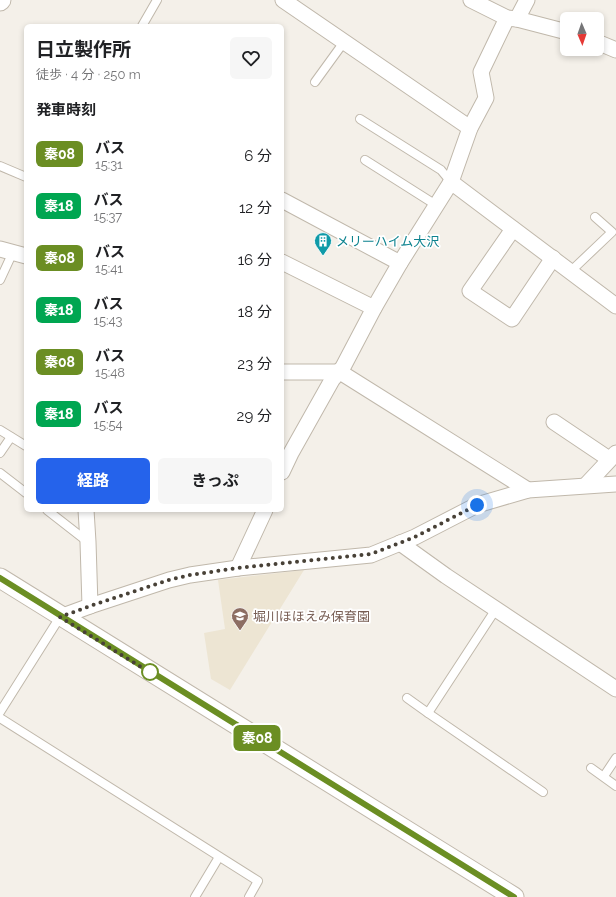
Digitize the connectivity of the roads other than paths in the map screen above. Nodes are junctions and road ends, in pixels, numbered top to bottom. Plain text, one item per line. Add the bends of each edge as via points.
1 (157, 0) edge
2 (283, 0) edge
3 (471, 0) edge
4 (527, 0) edge
5 (512, 19) junction
6 (143, 24) edge
7 (560, 30) edge
8 (344, 42) junction
9 (604, 45) edge
10 (616, 50) edge
11 (315, 82) dead end
12 (360, 119) dead end
13 (470, 128) junction
14 (365, 160) dead end
15 (0, 166) edge
16 (24, 176) edge
17 (451, 182) junction
18 (284, 201) edge
19 (436, 205) junction
20 (595, 216) dead end
21 (513, 229) junction
22 (13, 252) edge
23 (553, 258) junction
24 (284, 263) edge
25 (400, 263) junction
26 (571, 271) junction
27 (0, 280) edge
28 (615, 302) edge
29 (374, 308) junction
30 (284, 372) edge
31 (340, 372) junction
32 (554, 422) dead end
33 (0, 430) edge
34 (11, 437) junction
35 (24, 445) edge
36 (0, 454) edge
37 (286, 454) edge
38 (613, 456) edge
39 (0, 473) edge
40 (616, 484) edge
41 (586, 485) junction
42 (528, 490) junction
43 (24, 491) edge
44 (50, 512) edge
45 (86, 512) edge
46 (264, 512) edge
47 (88, 542) junction
48 (400, 543) junction
49 (238, 568) junction
50 (0, 578) edge
51 (90, 606) junction
52 (496, 609) junction
53 (60, 617) junction
54 (616, 690) edge
55 (407, 698) dead end
56 (0, 712) edge
57 (428, 713) junction
58 (0, 718) edge
59 (616, 758) edge
60 (591, 768) dead end
61 (604, 776) junction
62 (616, 786) edge
63 (543, 792) dead end
64 (219, 857) junction
65 (195, 897) edge
66 (249, 897) edge
67 (514, 897) edge

1 - 6 lane
2 - 8 street
3 - 5 street
4 - 5 street
5 - 7 street
5 - 13 street via 481,72 486,98
8 - 11 lane
8 - 13 street
9 - 10 street
12 - 17 lane via 442,170
13 - 17 street
14 - 19 lane
15 - 16 lane
17 - 19 street
17 - 21 street
18 - 25 street
19 - 25 street
20 - 26 lane via 612,232
21 - 23 street
21 - 23 street via 470,292 512,319
22 - 27 lane
23 - 26 street
24 - 29 street
25 - 29 street
26 - 28 street
29 - 31 street
30 - 31 street
31 - 37 street via 332,380
31 - 42 street
32 - 38 street via 575,428
33 - 34 lane
34 - 35 lane
34 - 36 lane
38 - 41 street
39 - 43 lane
40 - 41 street
41 - 42 street
42 - 48 street via 477,505
44 - 47 lane
45 - 47 street
46 - 49 street
47 - 51 street
48 - 49 street via 371,554
48 - 52 street
49 - 51 street via 169,580
50 - 53 street
51 - 53 street
52 - 54 street
52 - 57 lane
53 - 56 lane
53 - 67 street
55 - 57 lane
57 - 63 lane
58 - 64 lane
59 - 61 lane
60 - 61 lane
61 - 62 lane
64 - 65 lane
64 - 66 lane via 258,882

